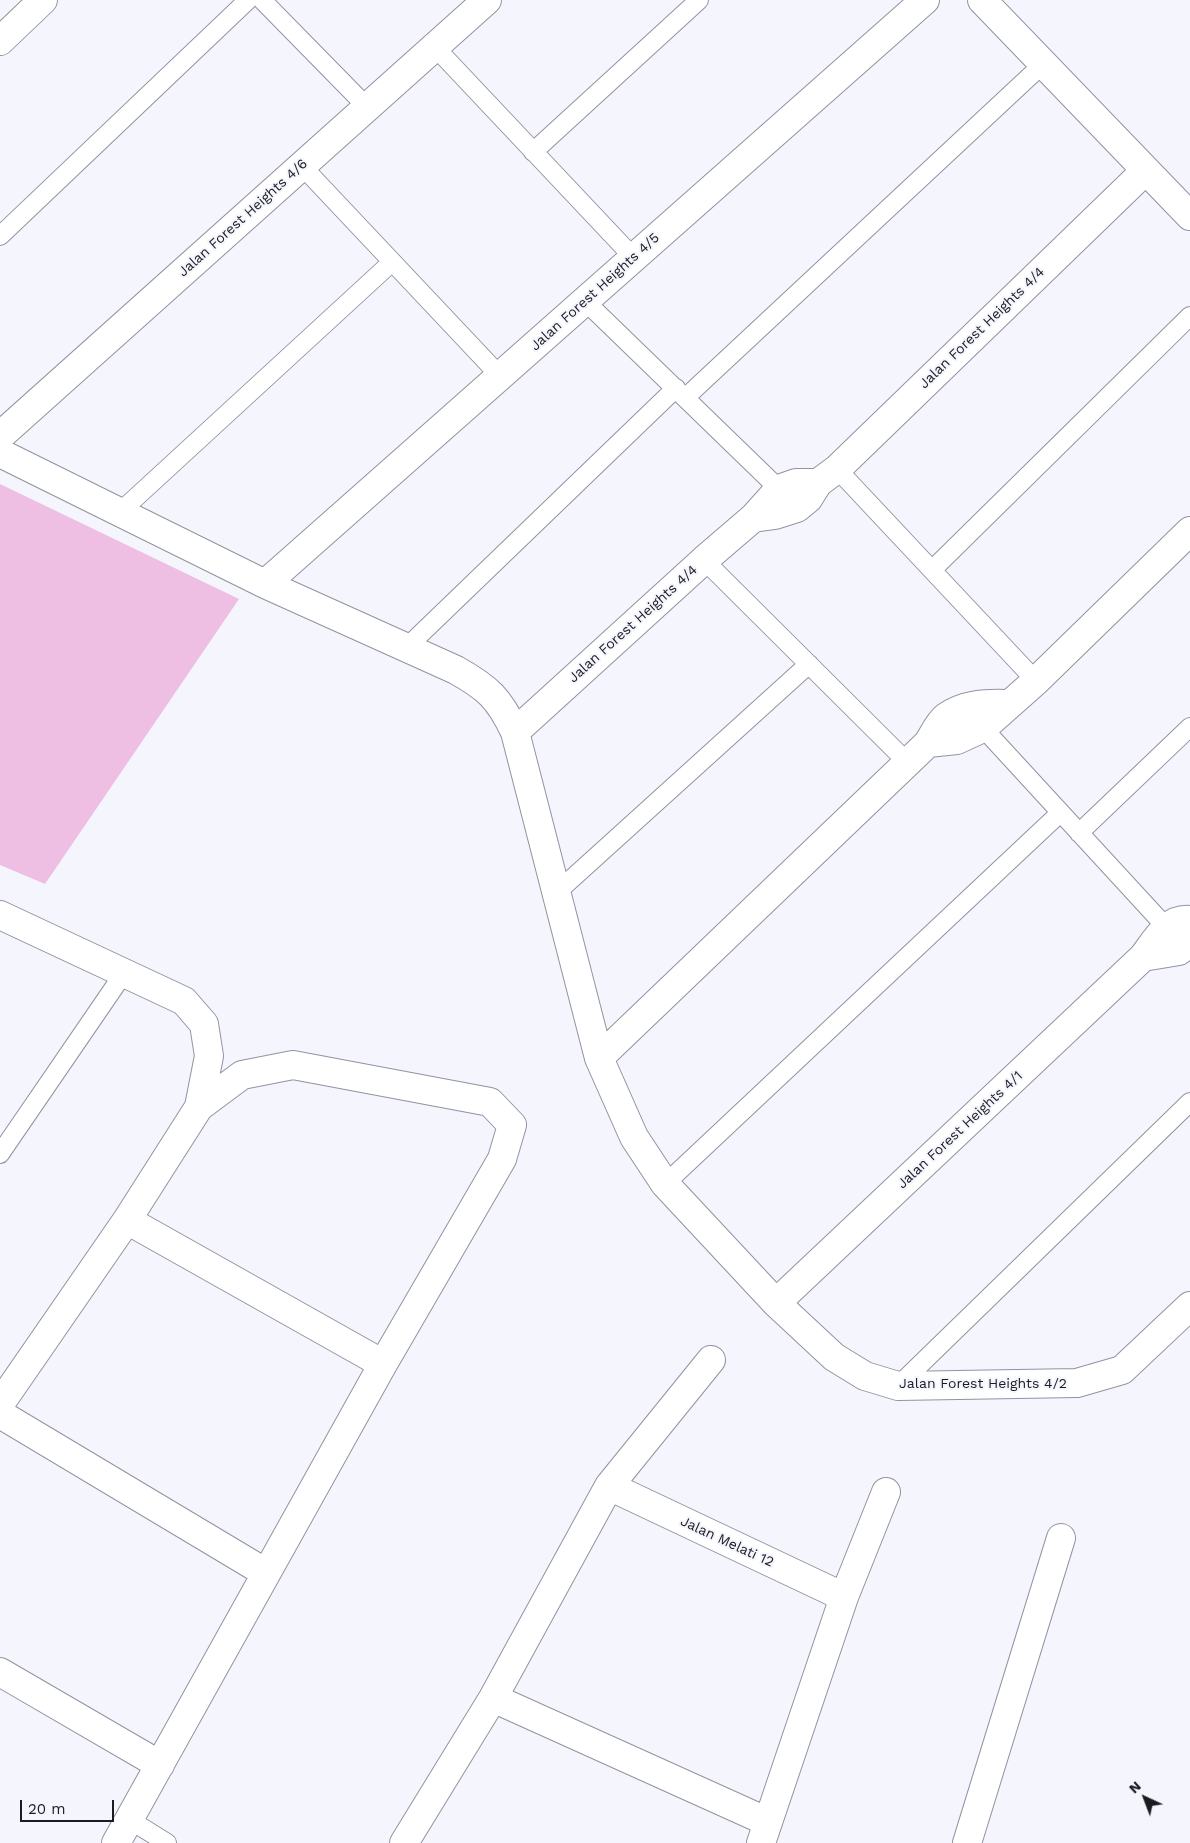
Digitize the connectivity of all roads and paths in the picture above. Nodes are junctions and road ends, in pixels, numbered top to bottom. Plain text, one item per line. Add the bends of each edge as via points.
1 (43, 0) edge
2 (248, 0) edge
3 (486, 0) edge
4 (699, 0) edge
5 (925, 0) edge
6 (982, 0) edge
7 (272, 3) edge
8 (0, 41) edge
9 (434, 46) junction
10 (1043, 64) junction
11 (366, 108) junction
12 (533, 152) junction
13 (302, 166) junction
14 (1145, 171) junction
15 (1190, 216) edge
16 (0, 236) edge
17 (634, 258) junction
18 (392, 262) junction
19 (585, 301) junction
20 (1190, 316) edge
21 (500, 376) junction
22 (680, 393) junction
23 (0, 436) edge
24 (0, 453) edge
25 (828, 476) junction
26 (779, 488) junction
27 (120, 512) junction
28 (753, 518) junction
29 (1186, 542) edge
30 (704, 560) junction
31 (932, 570) junction
32 (265, 584) junction
33 (406, 648) junction
34 (808, 664) junction
35 (1036, 681) junction
36 (1008, 704) junction
37 (1190, 727) edge
38 (983, 728) junction
39 (515, 732) junction
40 (928, 743) junction
41 (907, 762) junction
42 (1060, 813) junction
43 (1079, 833) junction
44 (556, 893) junction
45 (0, 916) edge
46 (1178, 924) edge
47 (1186, 952) edge
48 (1144, 957) junction
49 (124, 973) junction
50 (599, 1058) junction
51 (1190, 1102) edge
52 (199, 1107) junction
53 (0, 1154) edge
54 (664, 1184) junction
55 (127, 1220) junction
56 (776, 1303) junction
57 (1190, 1306) edge
58 (711, 1360) dead end
59 (383, 1364) junction
60 (898, 1386) junction
61 (0, 1404) edge
62 (0, 1414) edge
63 (609, 1486) junction
64 (886, 1492) dead end
65 (1061, 1538) dead end
66 (266, 1574) junction
67 (844, 1597) junction
68 (0, 1672) edge
69 (493, 1698) junction
70 (160, 1765) junction
71 (130, 1820) junction
72 (764, 1832) edge
73 (116, 1843) edge
74 (167, 1843) edge
75 (404, 1843) edge
76 (967, 1843) edge

1 - 8 street
2 - 16 lane
3 - 9 street, Jalan Forest Heights 4/6
4 - 12 lane
5 - 17 street, Jalan Forest Heights 4/5
6 - 10 street
7 - 11 lane
9 - 11 street, Jalan Forest Heights 4/6
9 - 12 lane
10 - 14 street
10 - 22 lane
11 - 13 street, Jalan Forest Heights 4/6
12 - 17 lane
13 - 18 lane
13 - 23 street, Jalan Forest Heights 4/6
14 - 15 street
14 - 25 street, Jalan Forest Heights 4/4
17 - 19 street, Jalan Forest Heights 4/5
18 - 21 lane
18 - 27 lane
19 - 21 street, Jalan Forest Heights 4/5
19 - 22 lane
20 - 31 lane
21 - 32 street, Jalan Forest Heights 4/5
22 - 26 lane
22 - 33 lane
24 - 27 street, Jalan Forest Heights 4/2
25 - 26 street
25 - 28 street, Jalan Forest Heights 4/4 via 797,508
25 - 31 lane
26 - 28 street, Jalan Forest Heights 4/4
27 - 32 street, Jalan Forest Heights 4/2
28 - 30 street, Jalan Forest Heights 4/4
29 - 35 street
30 - 34 lane
30 - 39 street, Jalan Forest Heights 4/4
31 - 35 lane
32 - 33 street, Jalan Forest Heights 4/2
33 - 39 street, Jalan Forest Heights 4/2 via 484,686 504,709
34 - 41 lane
34 - 44 lane
35 - 36 street
36 - 38 street
36 - 40 street via 971,706 945,717
37 - 43 lane
38 - 40 street via 957,740
38 - 42 lane
39 - 44 street, Jalan Forest Heights 4/2
40 - 41 street
41 - 50 street
42 - 43 lane
42 - 54 lane
43 - 46 lane
44 - 50 street, Jalan Forest Heights 4/2
45 - 49 street
46 - 48 street, Jalan Forest Heights 4/1
47 - 48 street
48 - 56 street, Jalan Forest Heights 4/1
49 - 52 street via 184,1001 204,1024 209,1056
49 - 53 lane
50 - 54 street, Jalan Forest Heights 4/2 via 634,1137
51 - 60 lane
52 - 55 street
52 - 59 street via 242,1075 293,1065 490,1102 512,1125 502,1159
54 - 56 street, Jalan Forest Heights 4/2
55 - 59 street
55 - 61 street
56 - 60 street, Jalan Forest Heights 4/2 via 834,1357 865,1376
57 - 60 street, Jalan Forest Heights 4/2 via 1122,1370 1077,1383
58 - 63 street
59 - 66 street
62 - 66 street
63 - 67 street, Jalan Melati 12
63 - 69 street
64 - 67 street
65 - 76 street
66 - 70 street
67 - 72 street
68 - 70 street
69 - 72 street
69 - 75 street
70 - 71 street
71 - 73 street
71 - 74 lane

